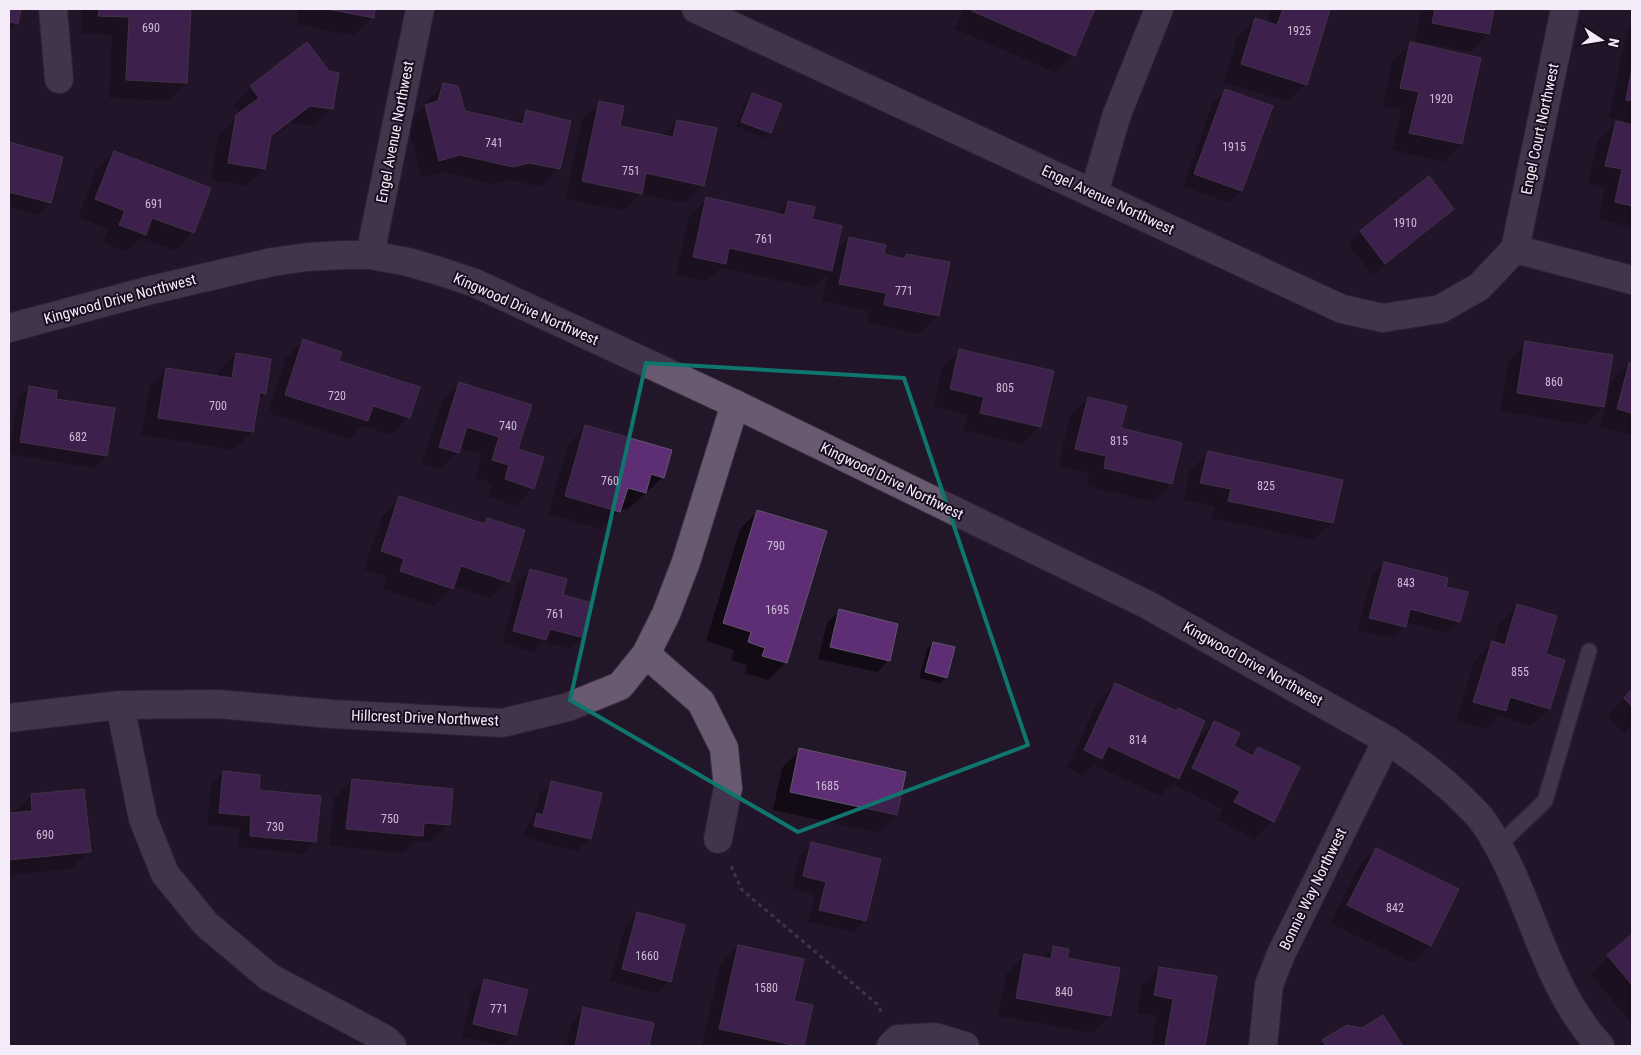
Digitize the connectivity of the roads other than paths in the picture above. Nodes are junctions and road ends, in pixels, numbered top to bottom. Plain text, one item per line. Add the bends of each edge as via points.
1 (53, 9) edge
2 (420, 9) edge
3 (696, 9) edge
4 (1158, 9) edge
5 (1566, 9) edge
6 (59, 79) dead end
7 (1094, 193) junction
8 (1515, 249) junction
9 (370, 255) junction
10 (1632, 280) edge
11 (9, 328) edge
12 (735, 404) junction
13 (1589, 651) dead end
14 (646, 654) junction
15 (120, 705) junction
16 (9, 718) edge
17 (1387, 740) junction
18 (718, 839) road end
19 (1498, 845) junction
20 (894, 1043) edge
21 (392, 1046) edge
22 (965, 1046) edge
23 (1263, 1046) edge
24 (1600, 1046) edge

1 - 6 street
2 - 9 street, Engel Avenue Northwest
3 - 7 street, Engel Avenue Northwest
4 - 7 street via 1117,114
5 - 8 street, Engel Court Northwest
7 - 8 street, Engel Avenue Northwest via 1342,309 1383,318 1440,309 1479,287
8 - 10 street
9 - 11 street, Kingwood Drive Northwest via 263,264
9 - 12 street, Kingwood Drive Northwest via 408,262 476,283
12 - 14 street, Hillcrest Drive Northwest via 686,562
12 - 17 street, Kingwood Drive Northwest via 1146,604
13 - 19 lane via 1545,800
14 - 15 street, Hillcrest Drive Northwest via 620,686 568,706 502,723 218,704
14 - 18 street via 701,702 724,748 728,788
15 - 16 street, Hillcrest Drive Northwest
15 - 21 street via 143,819 165,874 206,924 269,977 385,1039
17 - 19 street, Kingwood Drive Northwest via 1445,781 1484,822
17 - 23 street, Bonnie Way Northwest via 1281,954 1269,985
19 - 24 street, Kingwood Drive Northwest via 1554,975
20 - 22 street via 935,1037

